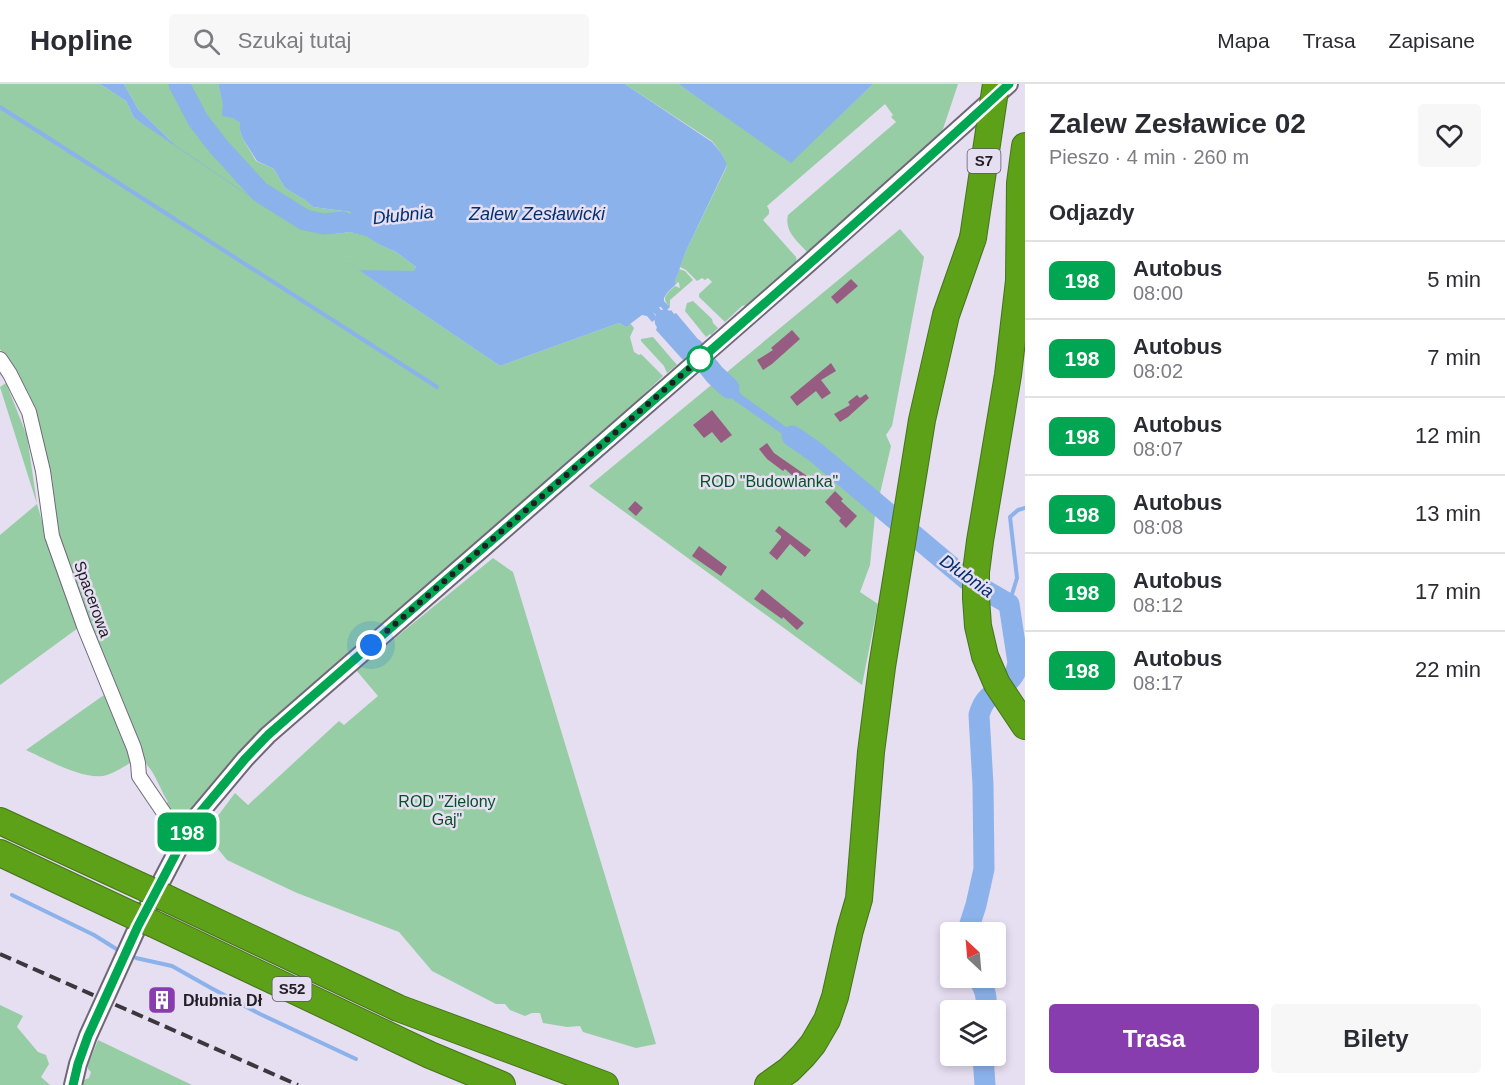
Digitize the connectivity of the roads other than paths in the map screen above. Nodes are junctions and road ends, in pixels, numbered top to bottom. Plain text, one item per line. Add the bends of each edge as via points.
1 (996, 84) edge
2 (1009, 84) edge
3 (1025, 147) edge
4 (0, 359) edge
5 (1025, 726) edge
6 (0, 821) edge
7 (183, 840) junction
8 (0, 853) edge
9 (73, 1085) edge
10 (502, 1085) edge
11 (605, 1085) edge
12 (768, 1085) edge

1 - 12 highway, S7, bridge via 973,238 946,315 922,420 884,656 860,899 827,1020 803,1056
2 - 7 street via 268,735 193,821
3 - 5 highway, S7 via 1008,375 976,572 978,626 985,656
4 - 7 street, Spacerowa via 29,412 43,471 52,536 134,748 139,776
6 - 11 highway, S52 via 398,1008
7 - 9 street via 88,1036
8 - 10 highway, S52

